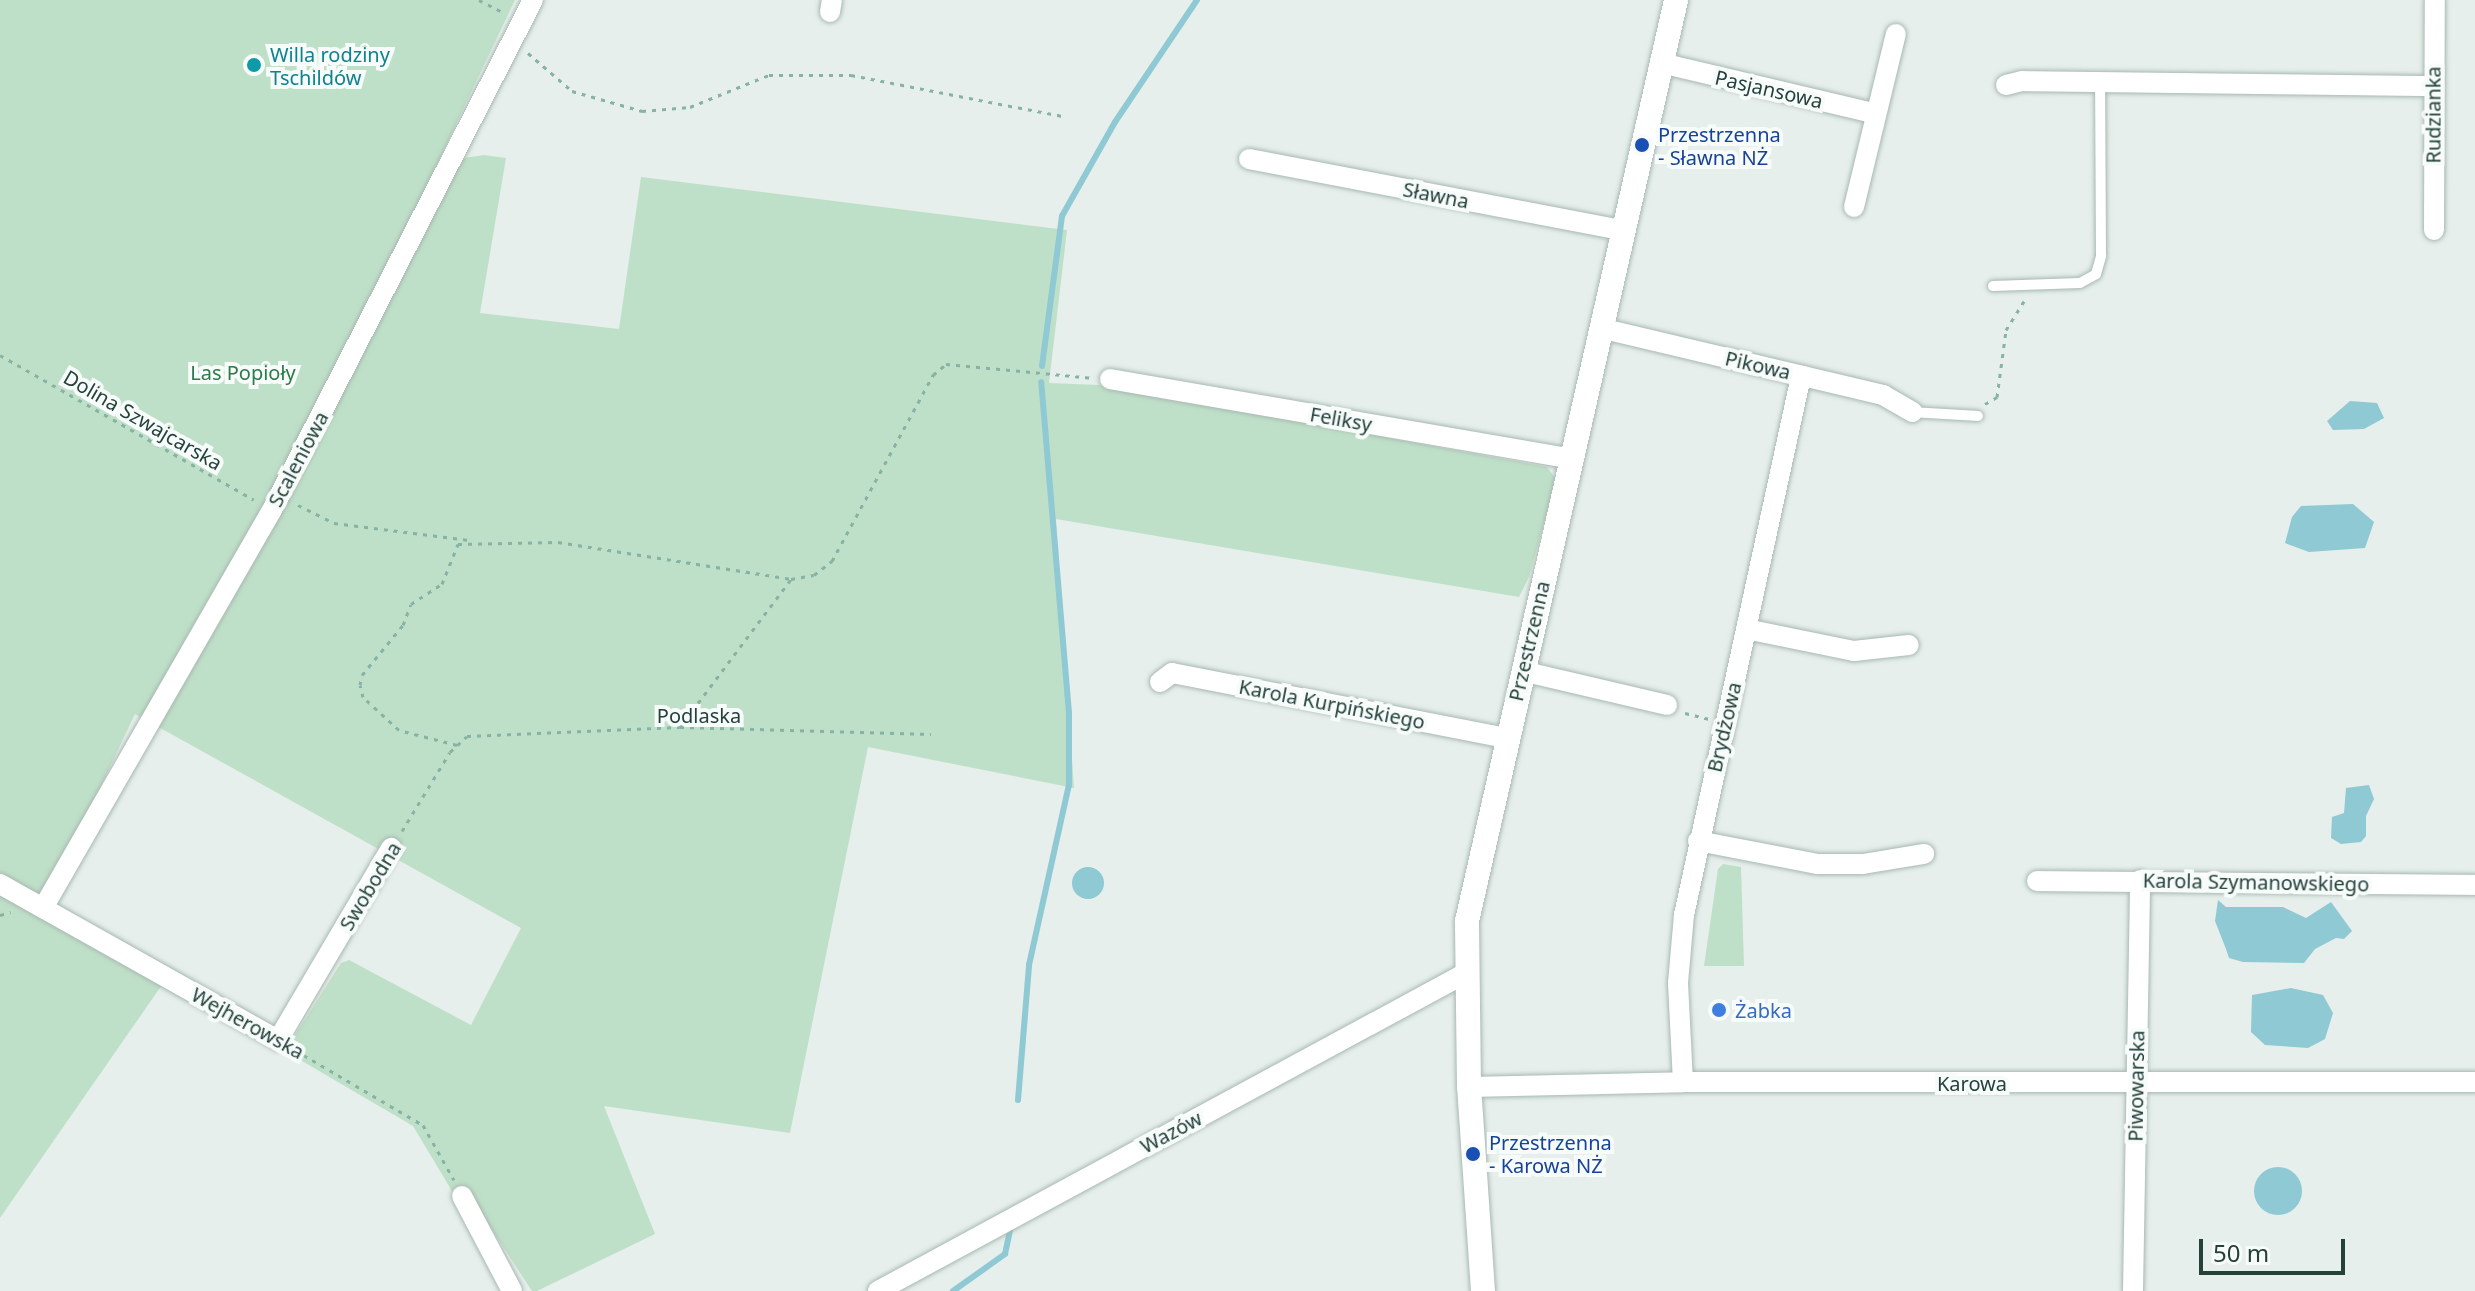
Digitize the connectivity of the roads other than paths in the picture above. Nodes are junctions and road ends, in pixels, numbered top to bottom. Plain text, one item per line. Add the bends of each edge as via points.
1 (533, 0) edge
2 (1676, 0) edge
3 (2435, 0) edge
4 (1896, 34) dead end
5 (1661, 63) junction
6 (2100, 81) junction
7 (2006, 85) dead end
8 (2433, 86) junction
9 (1876, 114) junction
10 (1249, 159) dead end
11 (1854, 207) dead end
12 (1622, 230) junction
13 (2434, 230) dead end
14 (1993, 286) dead end
15 (1600, 328) junction
16 (1801, 376) junction
17 (1110, 379) road end
18 (1912, 412) joint
19 (1972, 417) road end
20 (1571, 459) junction
21 (1746, 629) junction
22 (1909, 645) dead end
23 (1522, 671) junction
24 (1160, 682) dead end
25 (1667, 705) road end
26 (1507, 738) junction
27 (1698, 841) junction
28 (391, 848) road end
29 (1924, 854) dead end
30 (2140, 880) junction
31 (2037, 881) dead end
32 (0, 884) edge
33 (2475, 885) edge
34 (43, 908) junction
35 (1464, 974) junction
36 (278, 1040) joint
37 (1683, 1082) junction
38 (2475, 1082) edge
39 (2135, 1083) junction
40 (1469, 1087) junction
41 (462, 1196) road end
42 (512, 1291) edge
43 (878, 1291) edge
44 (1483, 1291) edge
45 (2133, 1291) edge

1 - 34 street, Scaleniowa via 275,504
2 - 5 street, Przestrzenna
3 - 8 street, Rudzianka
4 - 9 street
5 - 9 street, Pasjansowa
5 - 12 street, Przestrzenna
6 - 7 street
6 - 8 street
6 - 14 lane via 2096,274 2080,283
8 - 13 street, Rudzianka
9 - 11 street
10 - 12 street, Sławna
12 - 15 street, Przestrzenna
15 - 16 street, Pikowa
15 - 20 street, Przestrzenna
16 - 18 street, Pikowa via 1883,395
16 - 21 street, Brydżowa
17 - 20 street, Feliksy
18 - 19 lane
20 - 23 street, Przestrzenna
21 - 22 street via 1854,651
21 - 27 street, Brydżowa
23 - 25 street
23 - 26 street, Przestrzenna
24 - 26 street, Karola Kurpińskiego via 1172,673
26 - 35 street, Przestrzenna via 1467,921
27 - 29 street via 1817,864 1861,864
27 - 37 street, Brydżowa via 1678,966
28 - 36 street, Swobodna
30 - 31 street, Karola Szymanowskiego
30 - 33 street, Karola Szymanowskiego
30 - 39 street, Piwowarska
32 - 34 street, Wejherowska
34 - 36 street, Wejherowska
35 - 40 street, Przestrzenna
35 - 43 street, Wazów
37 - 39 street, Karowa
37 - 40 street, Karowa
38 - 39 street, Karowa
39 - 45 street, Piwowarska
40 - 44 street, Przestrzenna
41 - 42 street

